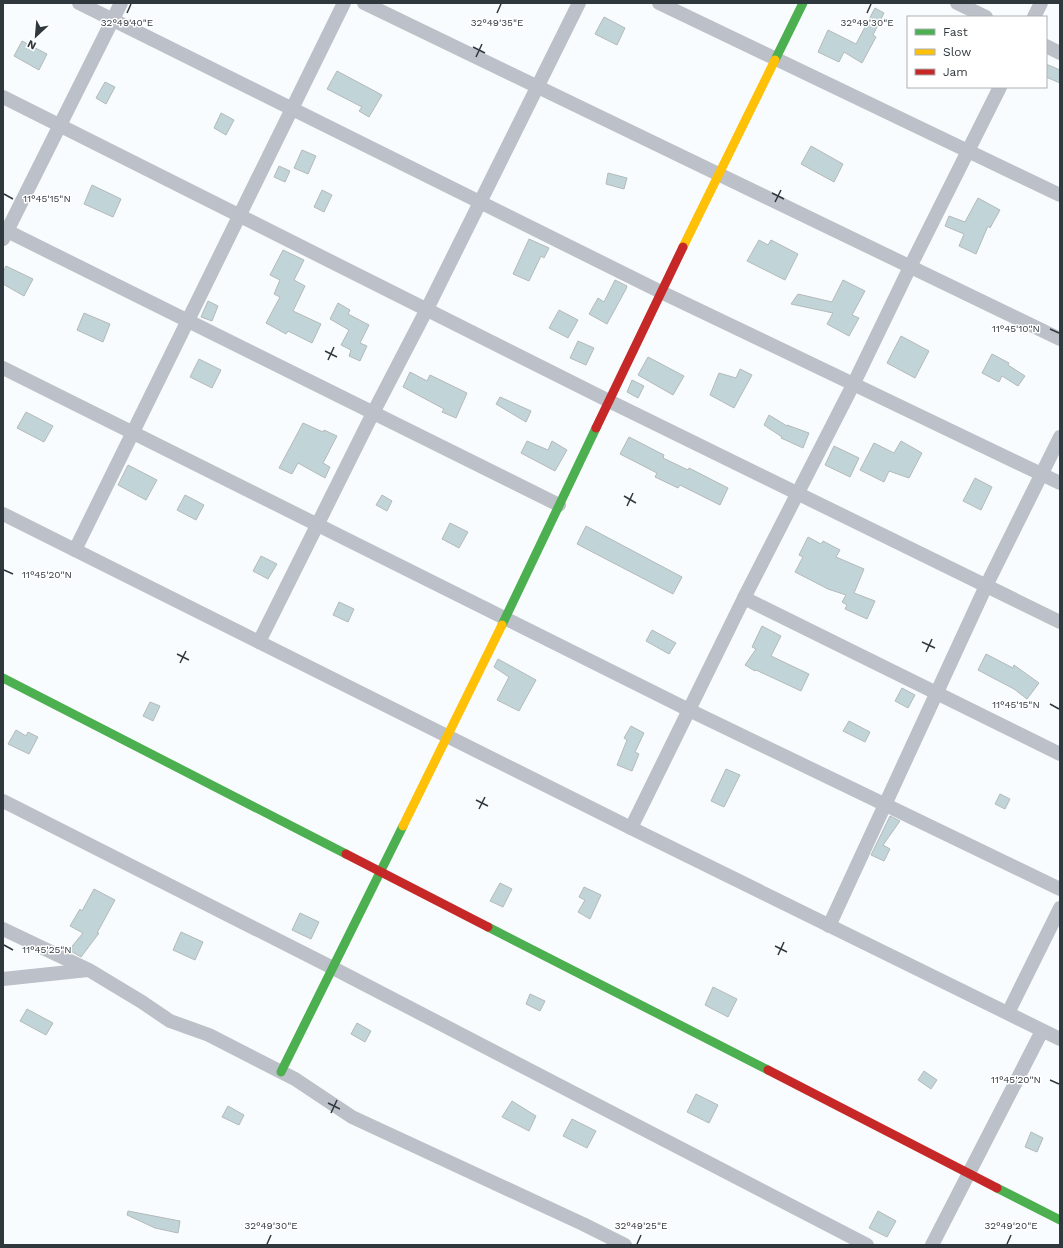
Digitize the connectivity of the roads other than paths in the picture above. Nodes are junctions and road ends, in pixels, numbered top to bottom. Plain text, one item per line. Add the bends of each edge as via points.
1 (79, 3) edge
2 (121, 3) edge
3 (344, 3) edge
4 (364, 3) edge
5 (579, 3) edge
6 (659, 3) edge
7 (804, 3) edge
8 (957, 3) edge
9 (1042, 3) edge
10 (984, 16) edge
11 (1035, 16) edge
12 (113, 20) junction
13 (1047, 46) edge
14 (1060, 53) edge
15 (776, 59) junction
16 (537, 87) junction
17 (1000, 88) edge
18 (3, 97) edge
19 (292, 108) junction
20 (60, 126) junction
21 (968, 151) junction
22 (720, 175) junction
23 (1060, 195) edge
24 (480, 202) junction
25 (240, 215) junction
26 (4, 233) edge
27 (910, 266) junction
28 (661, 292) junction
29 (427, 310) junction
30 (188, 321) junction
31 (1060, 339) edge
32 (3, 368) edge
33 (854, 384) junction
34 (609, 401) junction
35 (373, 413) junction
36 (133, 433) junction
37 (1060, 437) edge
38 (1041, 474) junction
39 (1060, 483) edge
40 (798, 492) junction
41 (559, 505) junction
42 (3, 514) edge
43 (317, 524) junction
44 (74, 550) junction
45 (986, 586) junction
46 (744, 598) junction
47 (506, 618) junction
48 (1060, 622) edge
49 (259, 642) junction
50 (3, 678) edge
51 (937, 693) junction
52 (689, 710) junction
53 (448, 737) junction
54 (1060, 754) edge
55 (3, 800) edge
56 (884, 804) junction
57 (631, 828) junction
58 (381, 872) junction
59 (1060, 889) edge
60 (1060, 908) edge
61 (829, 926) junction
62 (3, 929) edge
63 (333, 968) junction
64 (89, 970) junction
65 (3, 979) edge
66 (1008, 1014) junction
67 (1042, 1031) junction
68 (1060, 1039) edge
69 (281, 1072) junction
70 (969, 1174) junction
71 (1060, 1220) edge
72 (626, 1245) edge
73 (867, 1245) edge
74 (932, 1245) edge

1 - 12 street
2 - 12 street
3 - 19 street
4 - 16 street
5 - 16 street
6 - 15 street
7 - 15 street
8 - 10 street
9 - 11 street
12 - 19 street
12 - 20 street
13 - 14 street
15 - 21 street
15 - 22 street
16 - 22 street
16 - 24 street
17 - 21 street
18 - 20 street
19 - 24 street
19 - 25 street
20 - 25 street
20 - 26 street
21 - 23 street
21 - 27 street
22 - 27 street
22 - 28 street
24 - 28 street
24 - 29 street
25 - 29 street
25 - 30 street
26 - 30 street
27 - 31 street
27 - 33 street
28 - 33 street
28 - 34 street
29 - 34 street
29 - 35 street
30 - 35 street
30 - 36 street
32 - 36 street
33 - 38 street
33 - 40 street
34 - 40 street
34 - 41 street
35 - 41 street
35 - 43 street
36 - 43 street
36 - 44 street
37 - 38 street
38 - 39 street
38 - 45 street
40 - 45 street
40 - 46 street
41 - 47 street
42 - 44 street
43 - 47 street
43 - 49 street
44 - 49 street
45 - 48 street
45 - 51 street
46 - 51 street
46 - 52 street
47 - 52 street
47 - 53 street
49 - 53 street
50 - 58 street
51 - 54 street
51 - 56 street
52 - 56 street
52 - 57 street
53 - 57 street
53 - 58 street
55 - 63 street
56 - 59 street
56 - 61 street
57 - 61 street
58 - 63 street
58 - 70 street
60 - 66 street
61 - 66 street
62 - 64 street
63 - 69 street
63 - 73 street
64 - 65 street
64 - 69 street via 170,1021 209,1035
66 - 67 street
67 - 68 street
67 - 70 street
69 - 72 street via 352,1117
70 - 71 street
70 - 74 street

